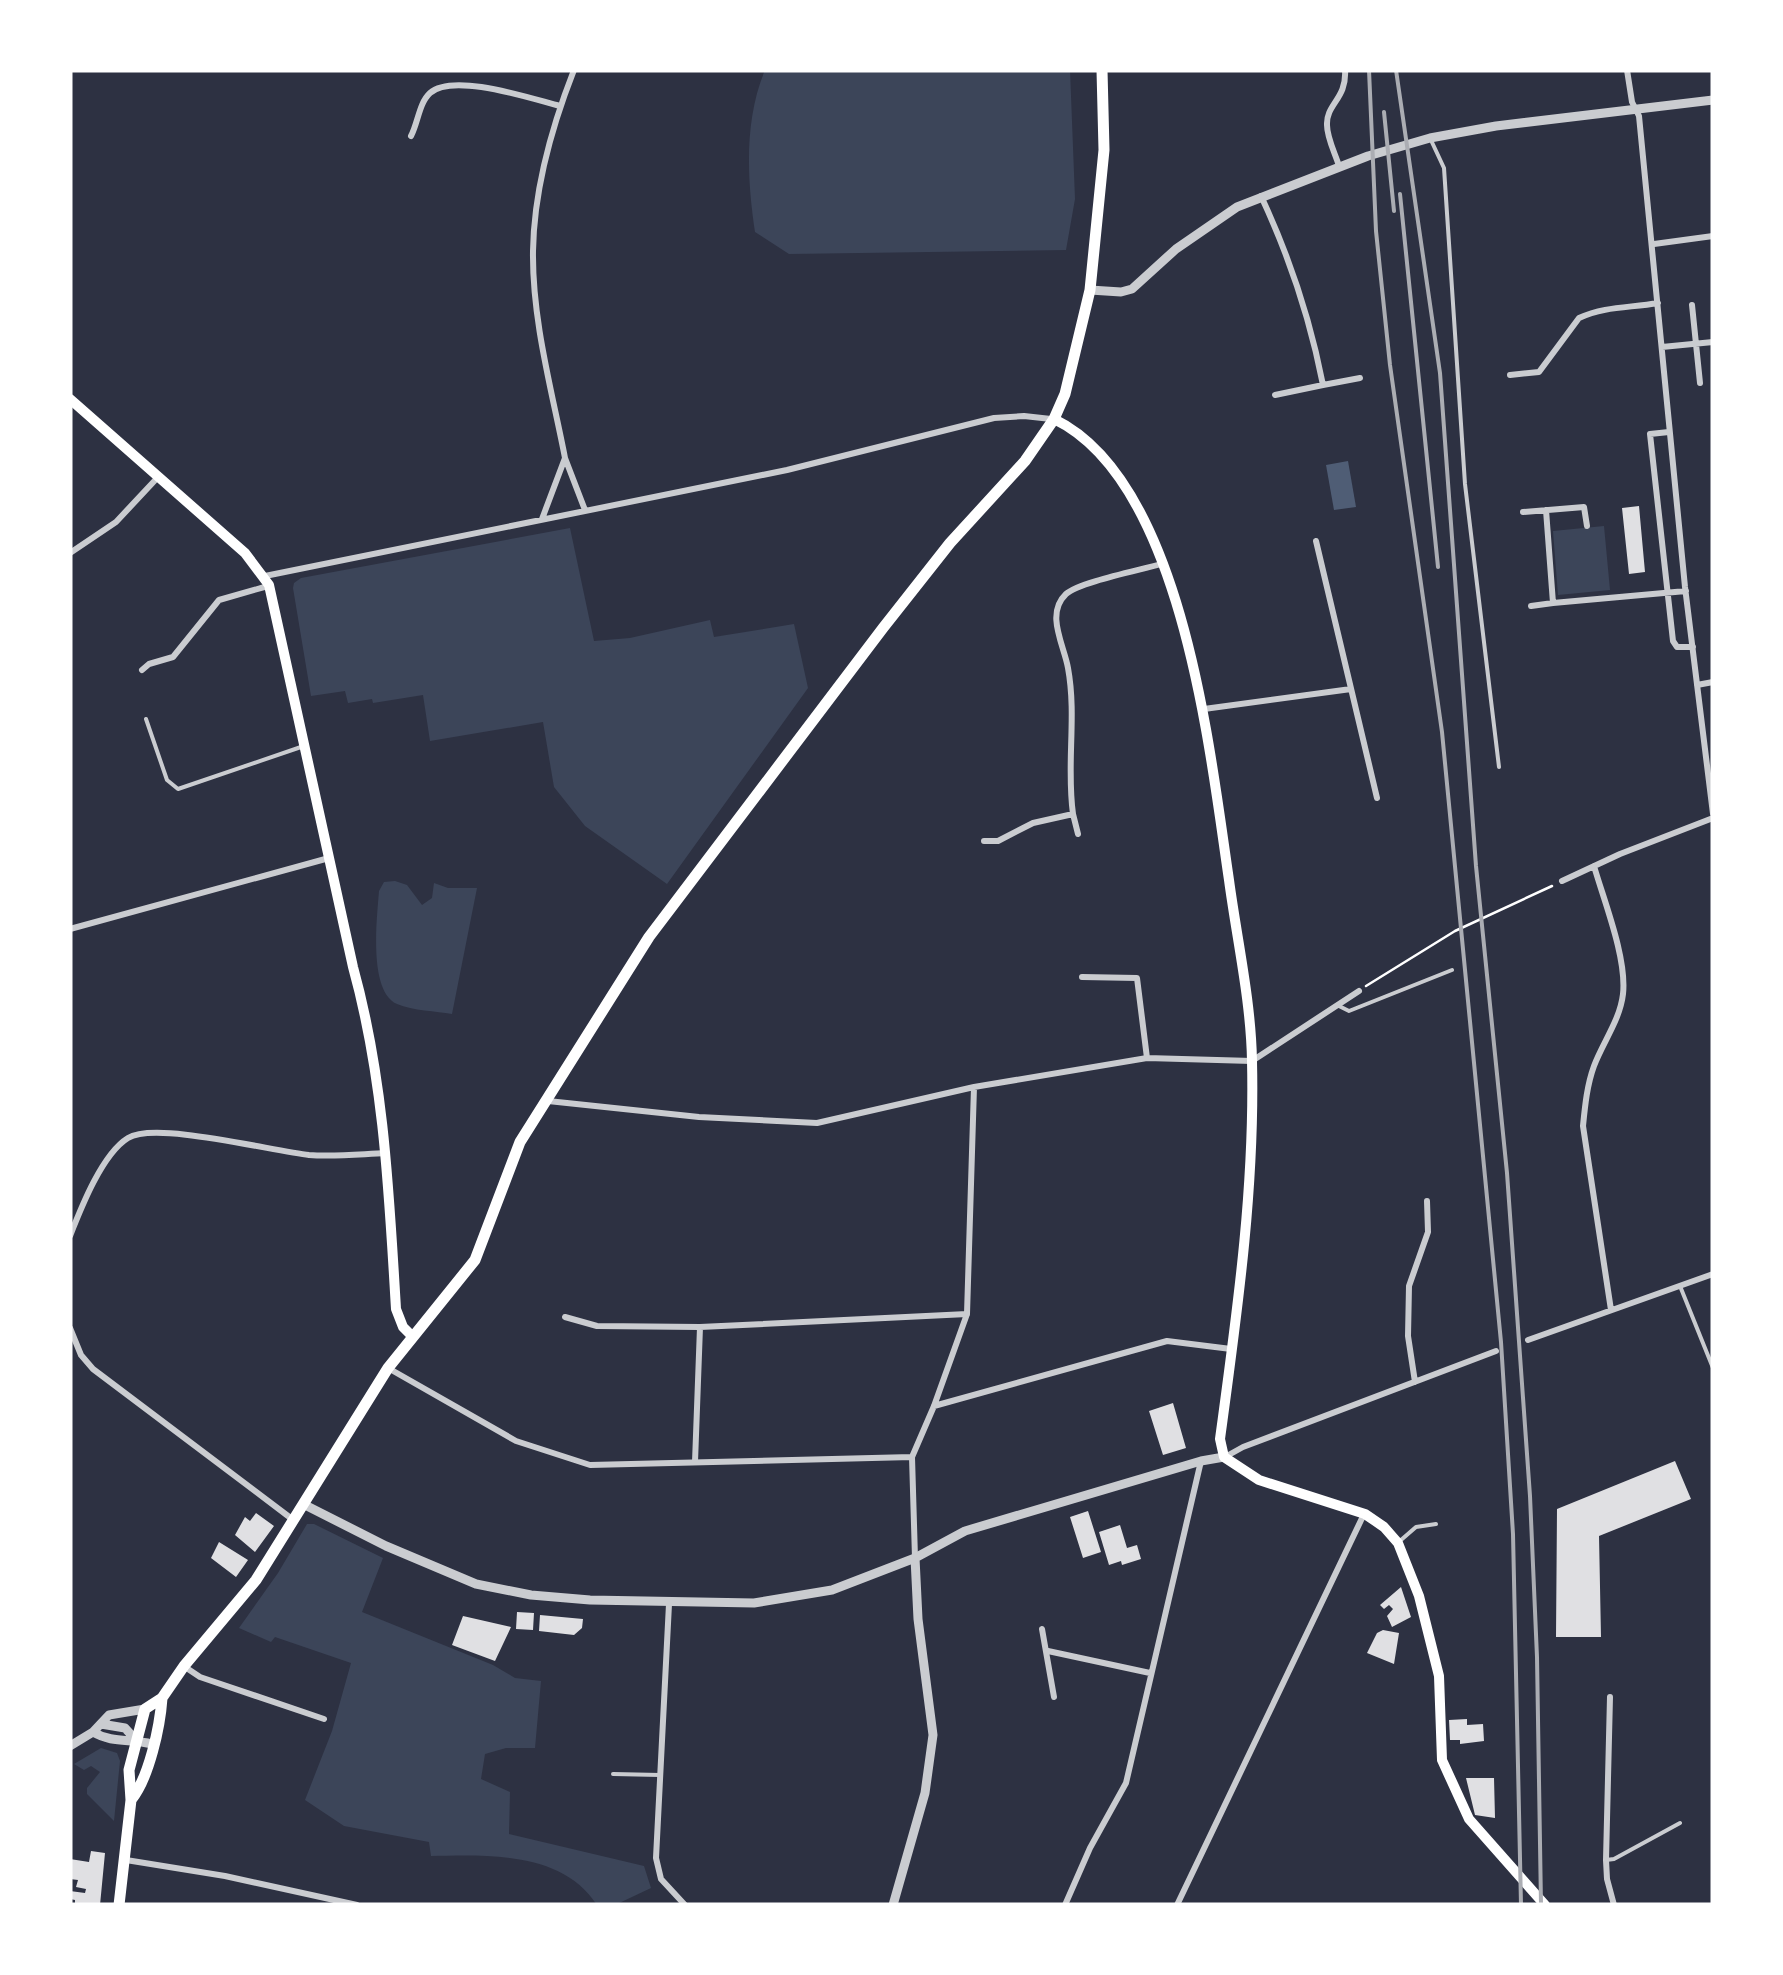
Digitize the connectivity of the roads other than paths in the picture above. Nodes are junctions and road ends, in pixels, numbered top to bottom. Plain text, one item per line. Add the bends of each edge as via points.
1 (574, 70) edge
2 (1102, 70) edge
3 (1345, 70) edge
4 (1627, 70) edge
5 (1713, 100) edge
6 (560, 106) junction
7 (1635, 108) junction
8 (412, 136) dead end
9 (1425, 140) junction
10 (1339, 166) junction
11 (1261, 196) junction
12 (1713, 236) edge
13 (1654, 244) junction
14 (1090, 290) junction
15 (1658, 304) junction
16 (1692, 305) dead end
17 (1713, 342) edge
18 (1696, 344) junction
19 (1662, 347) junction
20 (1510, 375) dead end
21 (1360, 378) dead end
22 (1700, 383) dead end
23 (1322, 385) junction
24 (1275, 394) dead end
25 (70, 399) edge
26 (1054, 420) junction
27 (1669, 432) junction
28 (565, 458) junction
29 (160, 475) junction
30 (585, 510) junction
31 (1546, 510) junction
32 (1523, 512) dead end
33 (542, 520) junction
34 (1587, 526) dead end
35 (1316, 541) dead end
36 (70, 553) edge
37 (1161, 564) junction
38 (267, 580) junction
39 (1686, 592) junction
40 (1668, 593) junction
41 (1553, 604) junction
42 (1531, 606) dead end
43 (1692, 647) junction
44 (142, 670) dead end
45 (1713, 682) edge
46 (1696, 684) junction
47 (1351, 689) junction
48 (1204, 709) junction
49 (146, 719) dead end
50 (306, 745) junction
51 (1499, 766) dead end
52 (1378, 798) dead end
53 (1073, 814) junction
54 (1713, 816) edge
55 (1078, 834) dead end
56 (984, 842) dead end
57 (330, 858) junction
58 (1594, 866) junction
59 (1562, 881) road end
60 (70, 929) edge
61 (1452, 970) dead end
62 (1082, 977) dead end
63 (1359, 991) road end
64 (1338, 1006) junction
65 (1147, 1058) junction
66 (1252, 1061) junction
67 (974, 1087) junction
68 (547, 1100) junction
69 (386, 1152) junction
70 (1427, 1201) dead end
71 (70, 1236) edge
72 (1713, 1274) edge
73 (1680, 1286) junction
74 (1611, 1310) junction
75 (966, 1314) junction
76 (565, 1317) dead end
77 (70, 1328) edge
78 (700, 1328) junction
79 (412, 1336) junction
80 (1528, 1340) dead end
81 (1232, 1349) junction
82 (1496, 1351) dead end
83 (388, 1368) junction
84 (1713, 1368) edge
85 (1415, 1382) junction
86 (934, 1406) junction
87 (912, 1457) junction
88 (1224, 1458) junction
89 (1201, 1461) junction
90 (695, 1462) junction
91 (305, 1505) junction
92 (1364, 1514) junction
93 (293, 1520) junction
94 (1436, 1524) dead end
95 (1398, 1543) junction
96 (915, 1558) junction
97 (669, 1604) junction
98 (1042, 1629) dead end
99 (1048, 1651) junction
100 (184, 1666) junction
101 (1150, 1673) junction
102 (1054, 1697) dead end
103 (1610, 1697) dead end
104 (162, 1698) junction
105 (146, 1709) junction
106 (324, 1719) dead end
107 (97, 1728) junction
108 (136, 1739) junction
109 (152, 1744) junction
110 (70, 1746) edge
111 (613, 1774) dead end
112 (660, 1775) junction
113 (130, 1800) junction
114 (1680, 1823) dead end
115 (124, 1860) junction
116 (1606, 1860) junction
117 (118, 1905) edge
118 (357, 1905) edge
119 (684, 1905) edge
120 (893, 1905) edge
121 (1065, 1905) edge
122 (1177, 1905) edge
123 (1545, 1905) edge
124 (1614, 1905) edge

1 - 6 street
2 - 14 main road via 1104,150
3 - 10 street via 1343,95 1326,122
4 - 7 street
5 - 7 street
6 - 8 street via 448,85 426,98
6 - 28 street via 533,248
7 - 9 street
7 - 13 street
9 - 10 street
9 - 51 lane via 1444,168 1466,484
10 - 11 street
11 - 14 street via 1204,227 1132,289
11 - 23 street via 1301,293
12 - 13 street
13 - 15 street
14 - 26 main road
15 - 19 street
15 - 20 street via 1579,318 1539,372
16 - 18 street
17 - 18 street
18 - 19 street
18 - 22 street
19 - 27 street
21 - 23 street
23 - 24 street
25 - 29 main road
26 - 30 street via 994,418 787,470
26 - 37 main road via 1075,430 1108,466
26 - 68 main road via 928,571 648,937
27 - 39 street
27 - 40 street via 1650,434
28 - 30 street
28 - 33 street
29 - 36 street via 116,522
29 - 38 main road
30 - 33 street
31 - 32 street
31 - 34 street via 1584,507
31 - 41 street
33 - 38 street
35 - 47 street
37 - 48 main road
37 - 53 street via 1080,586 1059,604 1070,686
38 - 44 street via 219,600 172,657
38 - 50 main road
39 - 40 street
39 - 43 street
40 - 41 street
40 - 43 street via 1673,642
41 - 42 street
43 - 46 street
45 - 46 street
46 - 54 street
47 - 48 street
47 - 52 street
48 - 66 main road
49 - 50 lane via 167,780 178,790
50 - 57 main road
53 - 55 street
53 - 56 street
54 - 58 street
57 - 60 street
57 - 69 main road via 370,1030
58 - 59 street
58 - 74 street via 1623,971 1623,994 1594,1065 1584,1126
61 - 64 lane via 1349,1011
62 - 65 street via 1137,978
63 - 64 street
64 - 66 street
65 - 66 street
65 - 67 street
66 - 81 main road via 1245,1263
67 - 68 street via 817,1123
67 - 75 street
68 - 79 main road via 520,1142 475,1260
69 - 71 street via 315,1155 140,1132 109,1156
69 - 79 main road via 396,1309
70 - 85 street via 1428,1232 1408,1292
72 - 73 street
73 - 74 street
73 - 84 lane
74 - 80 street
75 - 78 street
75 - 86 street
76 - 78 street via 597,1326
77 - 93 street via 93,1369
78 - 90 street
79 - 83 main road
81 - 86 street via 1167,1341
81 - 88 main road via 1220,1439
82 - 85 street
83 - 90 street via 516,1441 590,1465
83 - 91 main road
85 - 88 street
86 - 87 street
87 - 90 street
87 - 96 street
88 - 89 street
88 - 92 main road via 1259,1480
89 - 96 street via 965,1531
89 - 101 street
91 - 93 main road
91 - 97 street via 476,1584 530,1595
92 - 95 main road
92 - 122 street
93 - 100 main road via 256,1580
94 - 95 lane via 1416,1527
95 - 123 main road via 1420,1596 1439,1676 1442,1760 1469,1819
96 - 97 street via 796,1598
96 - 120 street via 933,1735 925,1793
97 - 112 street
98 - 99 street
99 - 101 street
99 - 102 street
100 - 104 main road
100 - 106 street
101 - 121 street via 1126,1783
103 - 116 street
104 - 105 main road
104 - 109 main road
105 - 107 street via 109,1716
105 - 108 main road
107 - 108 street via 121,1742
107 - 110 street
108 - 109 street
108 - 113 main road
109 - 113 main road via 142,1786
111 - 112 lane
112 - 119 street via 657,1870
113 - 115 main road
114 - 116 lane
115 - 117 main road
115 - 118 street
116 - 124 street

